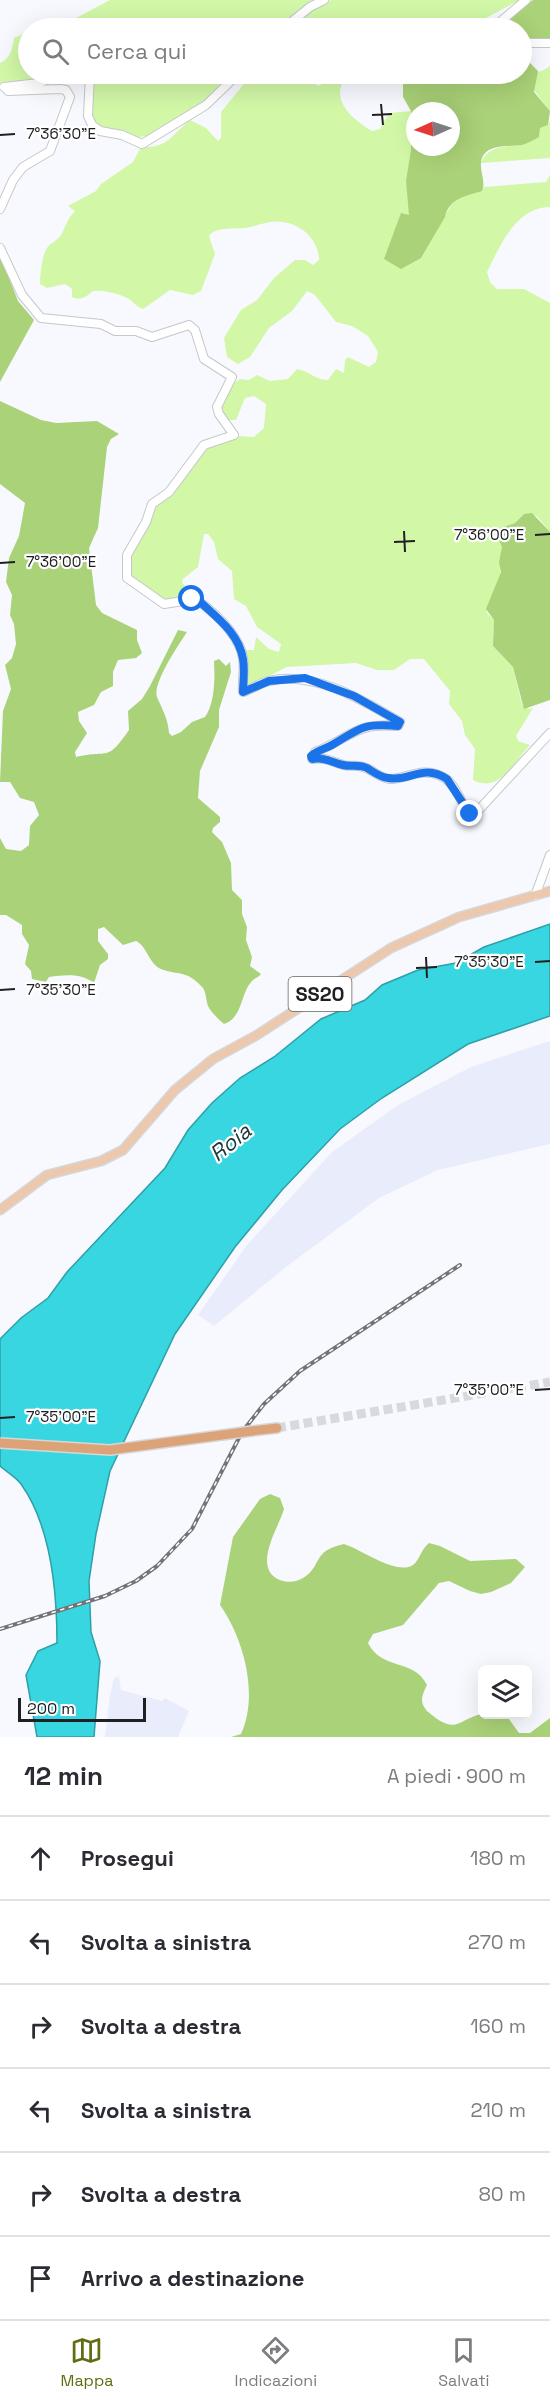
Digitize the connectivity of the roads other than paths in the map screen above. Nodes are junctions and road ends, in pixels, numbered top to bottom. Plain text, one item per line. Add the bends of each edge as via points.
1 (324, 0) edge
2 (526, 0) edge
3 (298, 18) edge
4 (505, 18) edge
5 (532, 43) edge
6 (550, 43) edge
7 (24, 84) edge
8 (90, 84) edge
9 (228, 84) edge
10 (2, 87) edge
11 (0, 209) edge
12 (0, 248) edge
13 (550, 733) edge
14 (550, 855) edge
15 (550, 891) edge
16 (535, 896) junction
17 (0, 1209) edge
18 (277, 1428) tunnel mouth
19 (0, 1443) edge

1 - 3 main road
2 - 4 main road
5 - 6 main road
7 - 10 main road
8 - 9 main road via 88,116 92,125 142,144 206,105
10 - 11 main road via 8,91 60,88 70,97 50,151 22,167
12 - 13 main road via 22,296 41,318 101,324 115,331 136,331 152,337 189,325 195,330 208,363 232,377 218,411 234,435 204,445 169,492 152,504 127,555 127,578 164,604 196,599 228,627 243,657 243,692 269,681 305,678 354,696 400,722 398,726 358,728 315,752 312,759 361,766 392,779 417,772 442,776 468,813 474,815
14 - 16 main road
15 - 16 main road, SS20
16 - 17 main road, SS20 via 459,917 391,948 213,1059 175,1090 123,1150 101,1161 47,1175
18 - 19 highway, bridge via 110,1450

